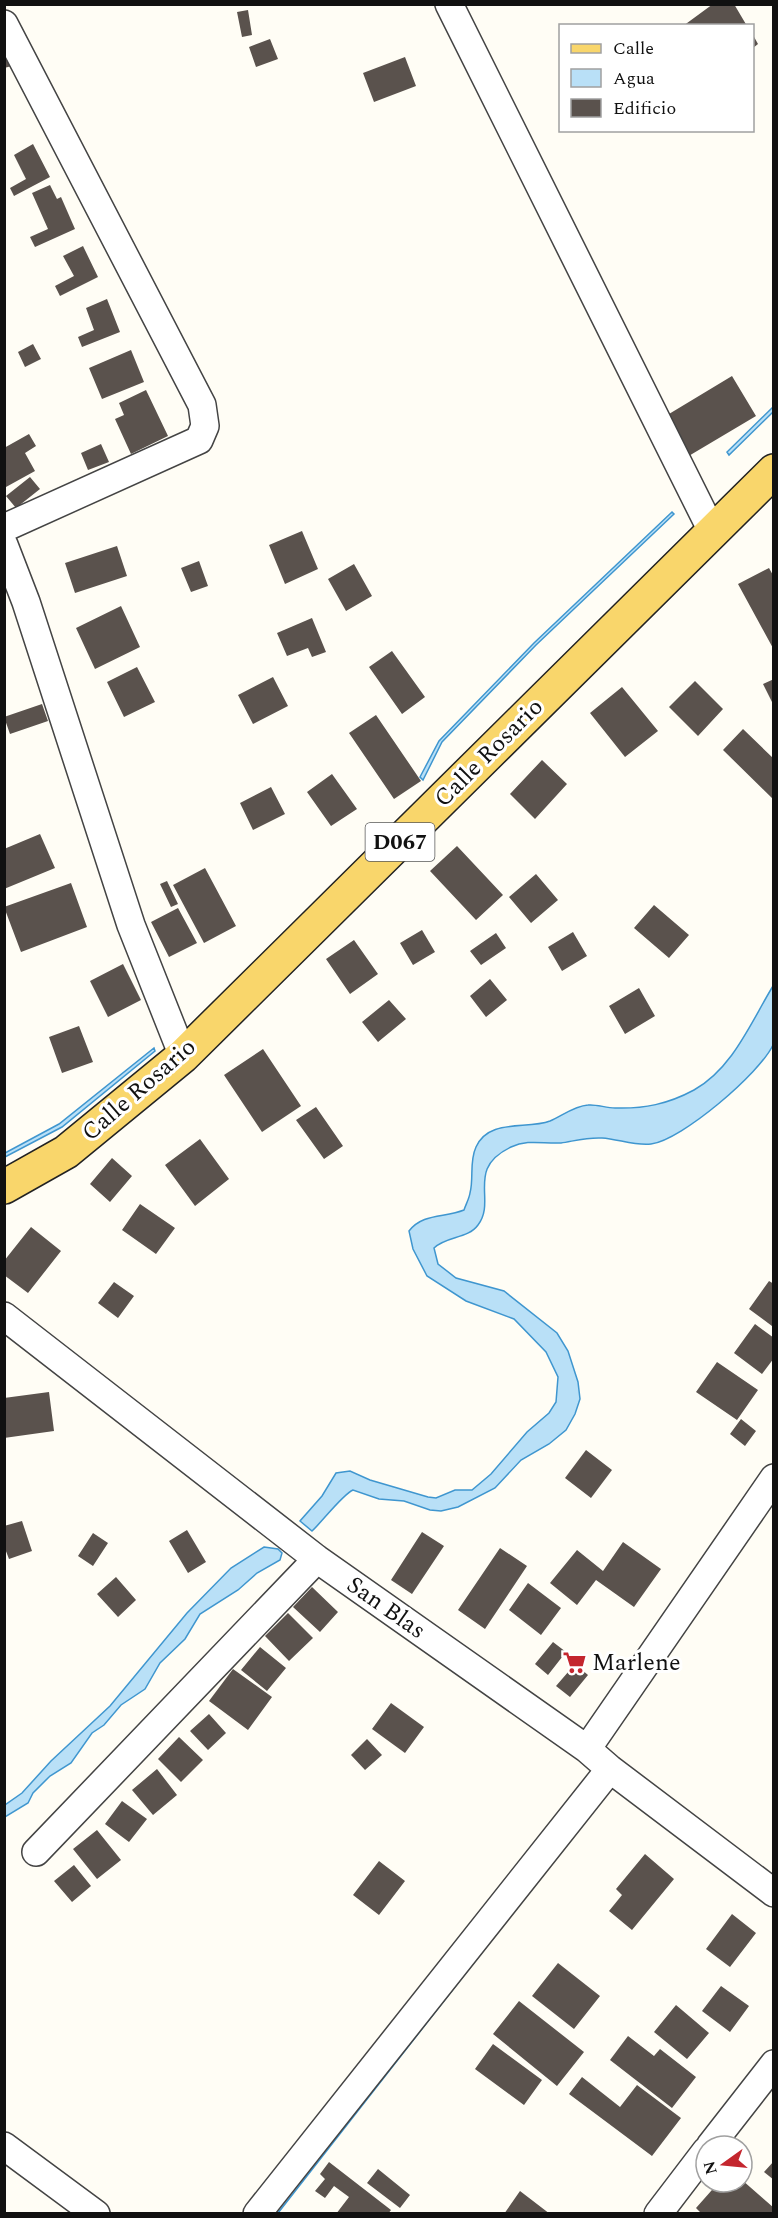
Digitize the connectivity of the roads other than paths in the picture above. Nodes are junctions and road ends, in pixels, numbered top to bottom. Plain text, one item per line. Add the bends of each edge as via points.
1 (449, 4) edge
2 (4, 24) edge
3 (774, 471) edge
4 (4, 528) edge
5 (712, 531) junction
6 (4, 545) edge
7 (183, 1056) junction
8 (4, 1187) edge
9 (4, 1316) edge
10 (774, 1478) edge
11 (317, 1559) junction
12 (587, 1749) junction
13 (610, 1769) junction
14 (36, 1852) dead end
15 (774, 1893) edge
16 (774, 2064) edge
17 (719, 2134) edge
18 (4, 2146) edge
19 (694, 2167) edge
20 (96, 2214) edge
21 (257, 2214) edge
22 (658, 2214) edge

1 - 5 street
2 - 4 street via 202,405 205,426 198,440
3 - 5 main road, Calle Rosario / D067
5 - 7 main road, Calle Rosario / D067
6 - 7 street via 131,924
7 - 8 main road, Calle Rosario / D067 via 66,1152
9 - 11 street, San Blas
10 - 12 street
11 - 12 street, San Blas
11 - 14 street
12 - 13 street, San Blas
13 - 15 street, San Blas
13 - 21 street
16 - 17 street
18 - 20 street
19 - 22 street

